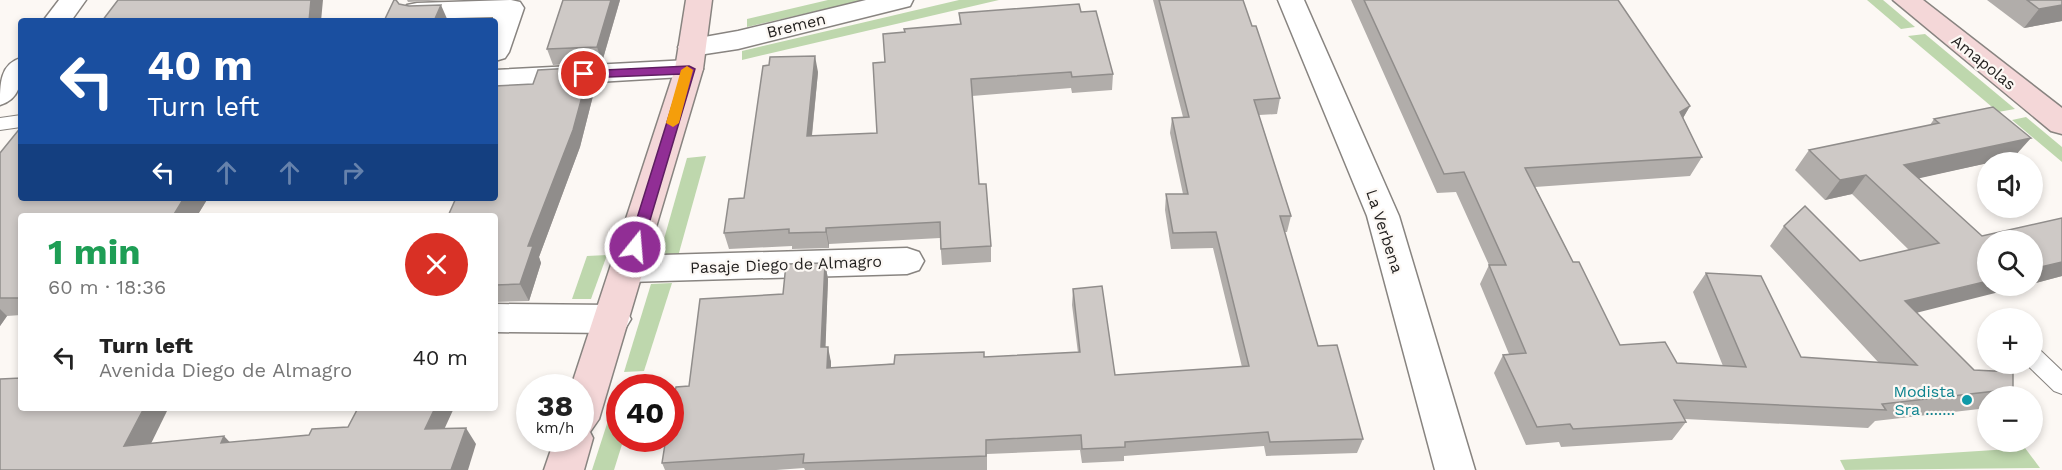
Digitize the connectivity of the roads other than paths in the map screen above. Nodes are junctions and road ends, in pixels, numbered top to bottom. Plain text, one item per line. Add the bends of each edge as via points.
1 (73, 0) edge
2 (699, 0) edge
3 (900, 0) edge
4 (1291, 0) edge
5 (1906, 0) edge
6 (417, 11) edge
7 (59, 18) edge
8 (498, 43) edge
9 (691, 58) junction
10 (18, 71) edge
11 (498, 79) edge
12 (0, 95) edge
13 (18, 121) edge
14 (0, 124) edge
15 (2062, 124) edge
16 (907, 261) dead end
17 (628, 269) junction
18 (498, 318) edge
19 (613, 319) junction
20 (2043, 367) edge
21 (594, 377) edge
22 (2062, 385) edge
23 (570, 452) edge
24 (564, 470) edge
25 (1455, 470) edge

1 - 7 street
2 - 9 street
3 - 9 street, Bremen via 738,40
4 - 25 street, La Verbena via 1383,216
5 - 15 street, Amapolas
6 - 8 street via 510,8
9 - 11 street, Bremen
9 - 17 street
10 - 12 street
13 - 14 lane
16 - 17 street, Pasaje Diego de Almagro
17 - 19 street
18 - 19 street
19 - 21 street
20 - 22 lane
23 - 24 street

